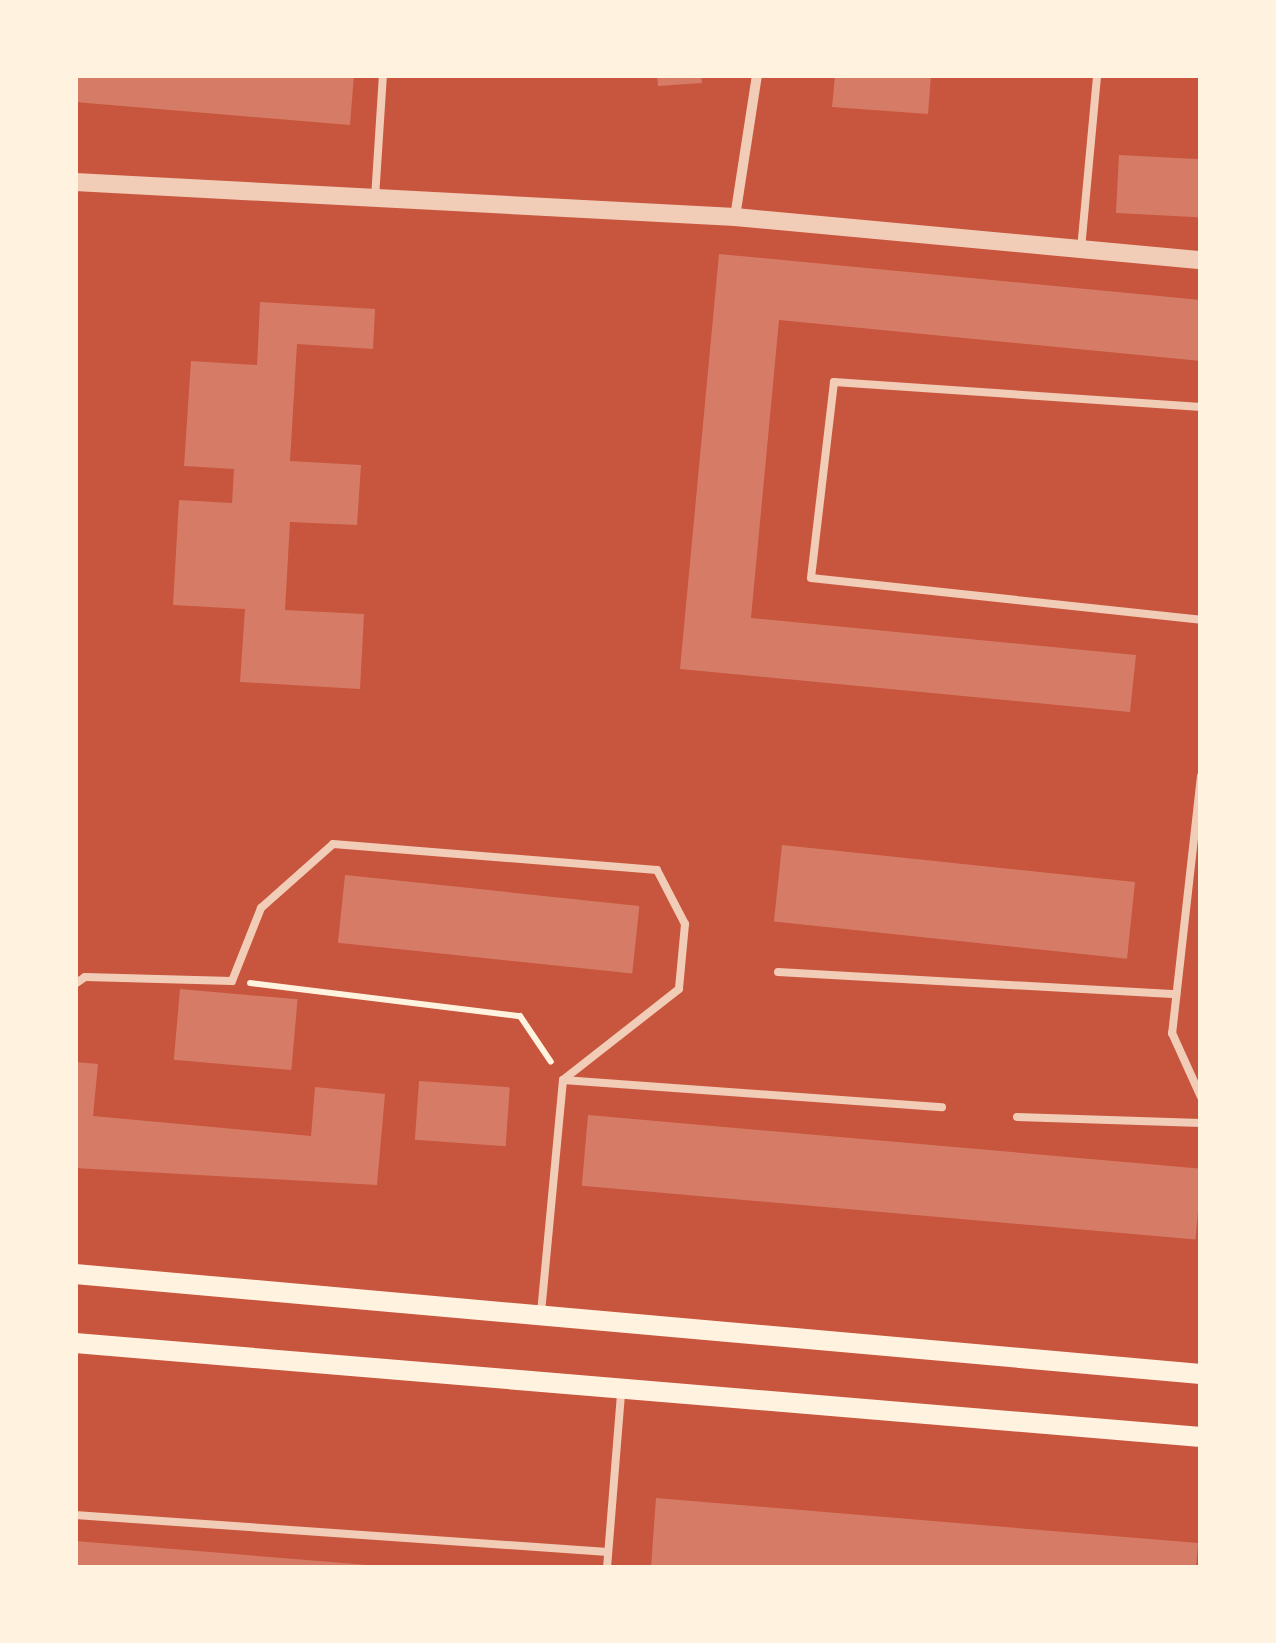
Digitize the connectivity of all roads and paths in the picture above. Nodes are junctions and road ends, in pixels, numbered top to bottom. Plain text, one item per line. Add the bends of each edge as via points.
1 (383, 75) edge
2 (757, 75) edge
3 (1097, 75) edge
4 (75, 182) edge
5 (375, 198) junction
6 (735, 217) junction
7 (1081, 249) junction
8 (1201, 260) edge
9 (1201, 408) edge
10 (1201, 620) edge
11 (1201, 776) edge
12 (778, 972) dead end
13 (232, 981) junction
14 (75, 984) edge
15 (1176, 994) junction
16 (563, 1080) junction
17 (1201, 1097) edge
18 (942, 1107) dead end
19 (1017, 1117) dead end
20 (1201, 1123) edge
21 (75, 1274) edge
22 (540, 1321) junction
23 (75, 1343) edge
24 (1201, 1374) edge
25 (622, 1394) junction
26 (1201, 1437) edge
27 (75, 1515) edge
28 (608, 1552) junction
29 (607, 1568) edge

1 - 5 lane
2 - 6 street
3 - 7 lane
4 - 5 street
5 - 6 street
6 - 7 street
7 - 8 street
9 - 10 lane via 834,382 812,578
11 - 15 lane
12 - 15 lane
13 - 14 lane via 86,976
13 - 16 path via 520,1016
13 - 16 lane via 262,908 334,844 657,870 685,924 679,989
15 - 17 lane via 1172,1033
16 - 18 lane
16 - 22 lane
19 - 20 lane
21 - 22 main road
22 - 24 main road
23 - 25 main road
25 - 26 main road
25 - 28 lane
27 - 28 lane
28 - 29 lane

